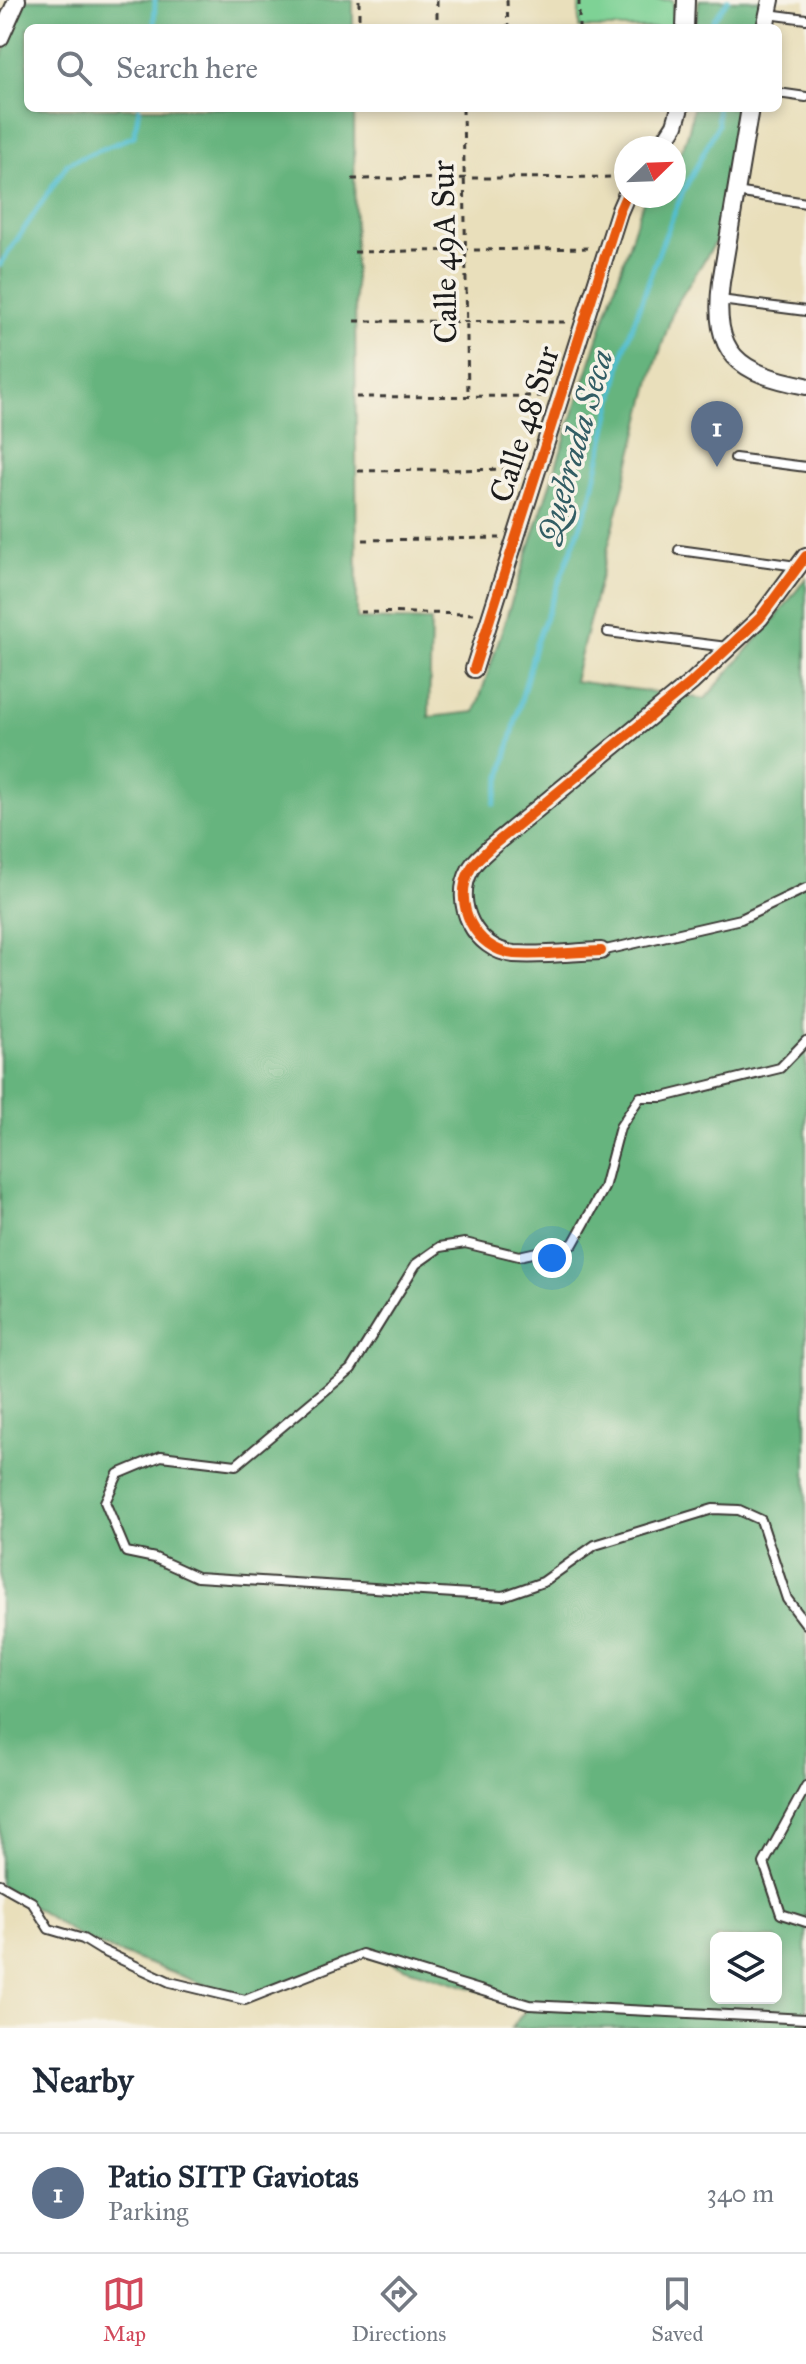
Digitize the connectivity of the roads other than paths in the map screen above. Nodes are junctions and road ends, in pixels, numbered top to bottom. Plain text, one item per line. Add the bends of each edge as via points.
1 (17, 0) edge
2 (686, 0) edge
3 (768, 14) edge
4 (806, 19) edge
5 (685, 24) edge
6 (0, 38) edge
7 (782, 94) edge
8 (806, 97) edge
9 (679, 112) edge
10 (749, 112) edge
11 (668, 136) edge
12 (736, 192) junction
13 (806, 203) edge
14 (622, 208) edge
15 (719, 300) junction
16 (806, 311) edge
17 (806, 386) edge
18 (735, 458) dead end
19 (806, 467) edge
20 (679, 550) dead end
21 (802, 561) edge
22 (608, 632) dead end
23 (729, 648) junction
24 (474, 669) dead end
25 (806, 888) edge
26 (601, 951) joint
27 (806, 1041) edge
28 (806, 1624) edge
29 (806, 1786) edge
30 (0, 1884) edge
31 (806, 1922) edge
32 (806, 2019) edge

1 - 6 street
2 - 5 street
3 - 4 lane
7 - 8 lane
9 - 11 street
10 - 12 street
12 - 13 lane
12 - 15 street
14 - 24 street, Calle 48 Sur
15 - 16 lane
15 - 17 street via 724,341 742,364 776,380
18 - 19 lane
20 - 21 lane
21 - 23 street via 771,606
22 - 23 lane
23 - 26 street via 470,868 461,897 471,926 488,944 512,954
25 - 26 lane via 741,919
27 - 28 lane via 780,1068 663,1097 640,1097 620,1127 604,1188 573,1244 519,1256 465,1243 440,1247 416,1264 351,1369 236,1465 161,1456 118,1474 105,1502 126,1552 197,1577 503,1596 543,1582 595,1545 713,1509 739,1510 761,1520 787,1599
29 - 31 lane via 764,1863 781,1914
30 - 32 lane via 32,1902 49,1929 83,1939 170,1982 245,2000 362,1954 529,2005

